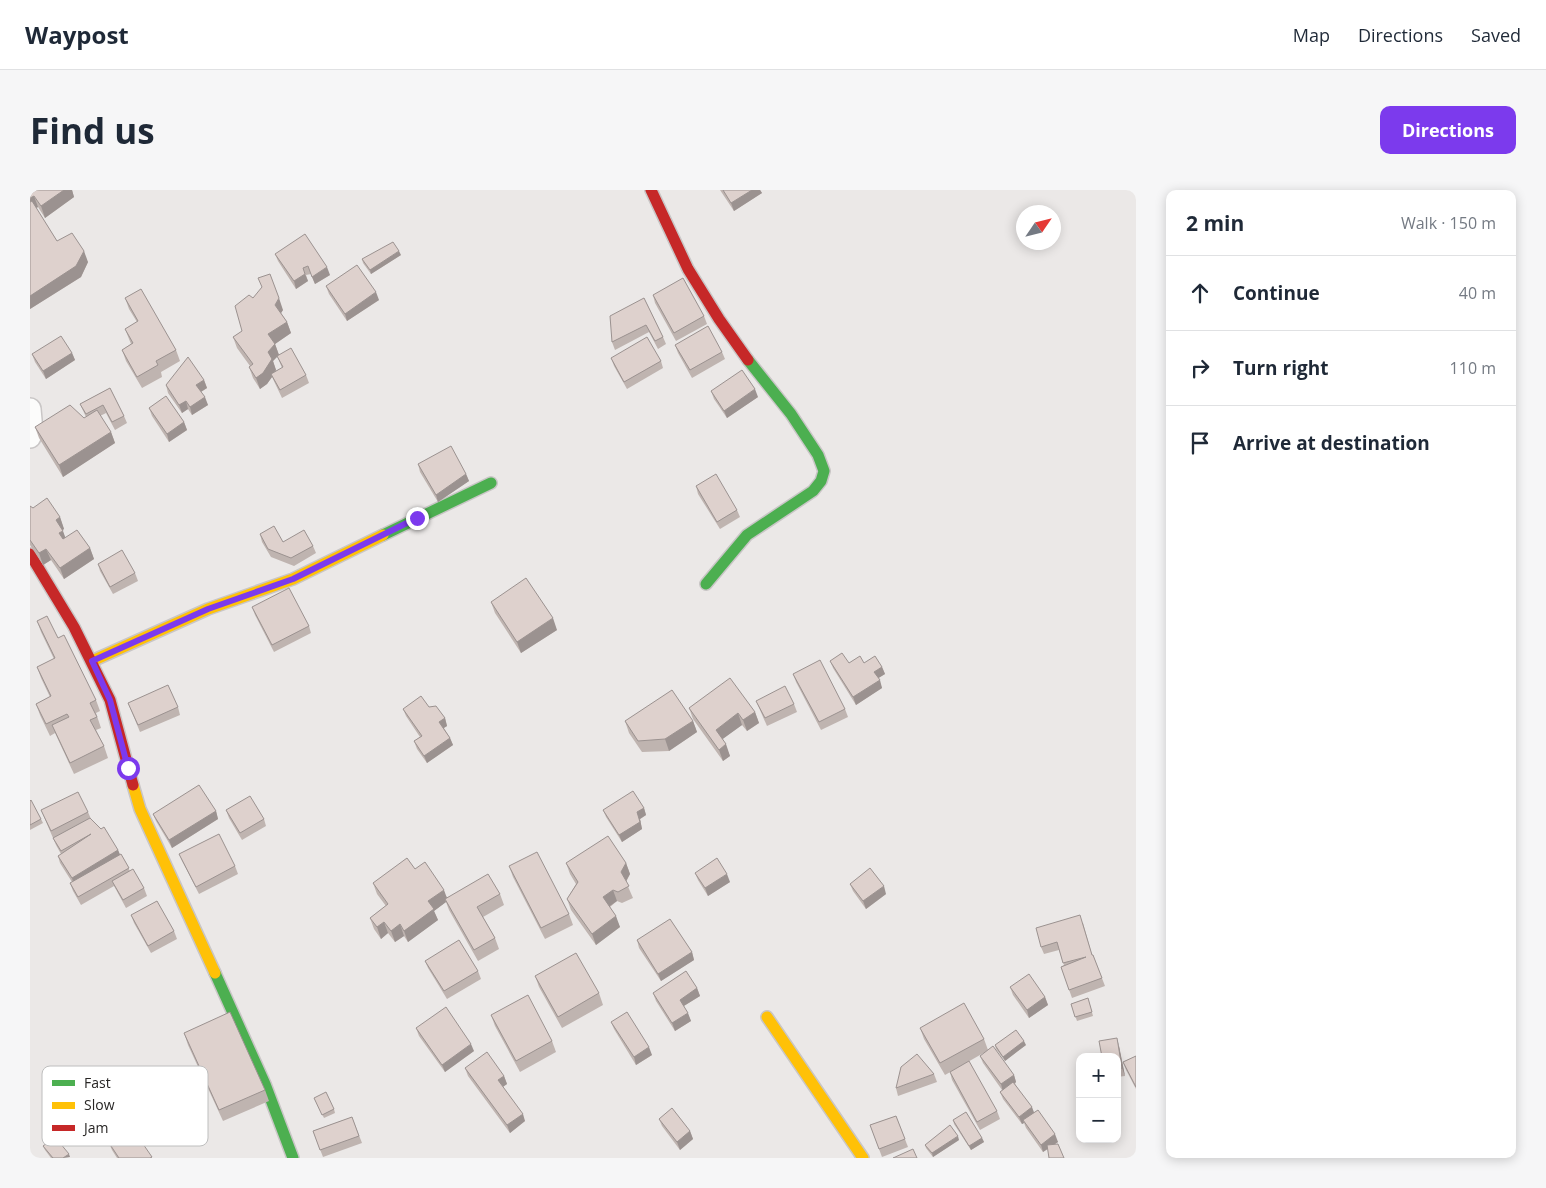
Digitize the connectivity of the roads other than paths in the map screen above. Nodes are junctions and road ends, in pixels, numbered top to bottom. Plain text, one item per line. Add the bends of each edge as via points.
1 (651, 190) edge
2 (30, 409) edge
3 (30, 437) edge
4 (491, 483) dead end
5 (30, 554) edge
6 (706, 584) dead end
7 (92, 661) junction
8 (766, 1017) dead end
9 (293, 1158) edge
10 (863, 1158) edge

1 - 6 street via 688,269 753,368 791,414 818,455 824,471 821,482 812,491 747,535
2 - 3 street
4 - 7 street via 293,579 208,609
5 - 7 street
7 - 9 street via 110,700 140,809 265,1084
8 - 10 street

